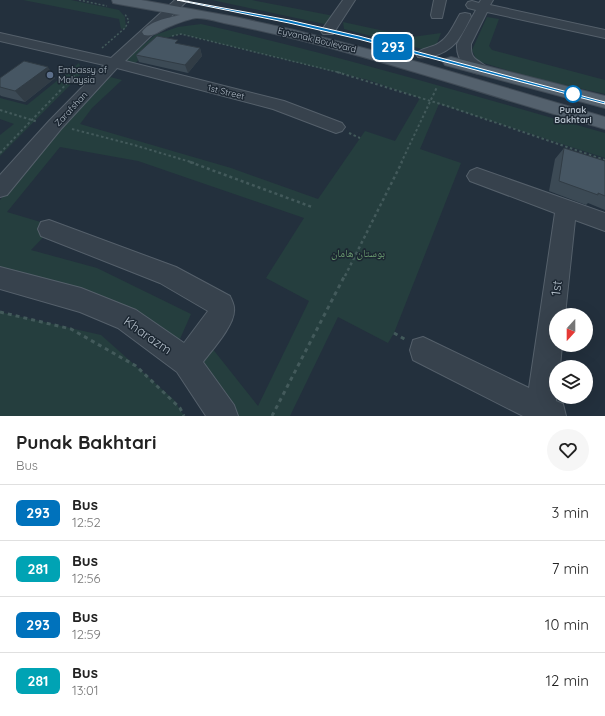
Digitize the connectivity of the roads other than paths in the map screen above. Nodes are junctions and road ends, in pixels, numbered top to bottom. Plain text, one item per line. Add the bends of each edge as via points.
1 (116, 0) edge
2 (349, 0) edge
3 (440, 0) edge
4 (175, 3) edge
5 (479, 3) edge
6 (198, 14) junction
7 (437, 15) dead end
8 (137, 24) junction
9 (328, 31) junction
10 (605, 34) edge
11 (0, 38) edge
12 (423, 54) junction
13 (103, 61) junction
14 (481, 70) junction
15 (605, 102) edge
16 (43, 123) junction
17 (605, 123) edge
18 (336, 127) dead end
19 (0, 169) edge
20 (477, 176) dead end
21 (0, 189) edge
22 (566, 209) junction
23 (605, 222) edge
24 (49, 229) dead end
25 (0, 278) edge
26 (422, 350) dead end
27 (186, 362) junction
28 (545, 414) edge
29 (223, 416) edge

1 - 4 main road, Eyvanak Boulevard
1 - 8 main road via 136,7 139,12
2 - 9 street
3 - 7 street
4 - 6 main road, Eyvanak Boulevard
4 - 8 street, Zarafshan
4 - 9 main road, Eyvanak Boulevard
5 - 10 street
5 - 12 street via 449,44
5 - 14 street via 464,44 463,54 470,64
6 - 8 main road via 168,22
6 - 17 main road, Eyvanak Boulevard via 351,48
8 - 13 street, Zarafshan
9 - 12 main road, Eyvanak Boulevard
11 - 13 street, 1st Street
12 - 14 main road, Eyvanak Boulevard
13 - 16 street, Zarafshan
13 - 18 street, 1st Street via 278,105
14 - 15 main road, Eyvanak Boulevard
16 - 19 street, Zarafshan
16 - 21 street, Zarafshan
20 - 22 street
22 - 23 street
22 - 28 street, 1st
24 - 27 street via 168,275 221,305 221,315
25 - 27 street, Kharazm via 82,300 128,319
26 - 28 street
27 - 29 street, Kharazm

